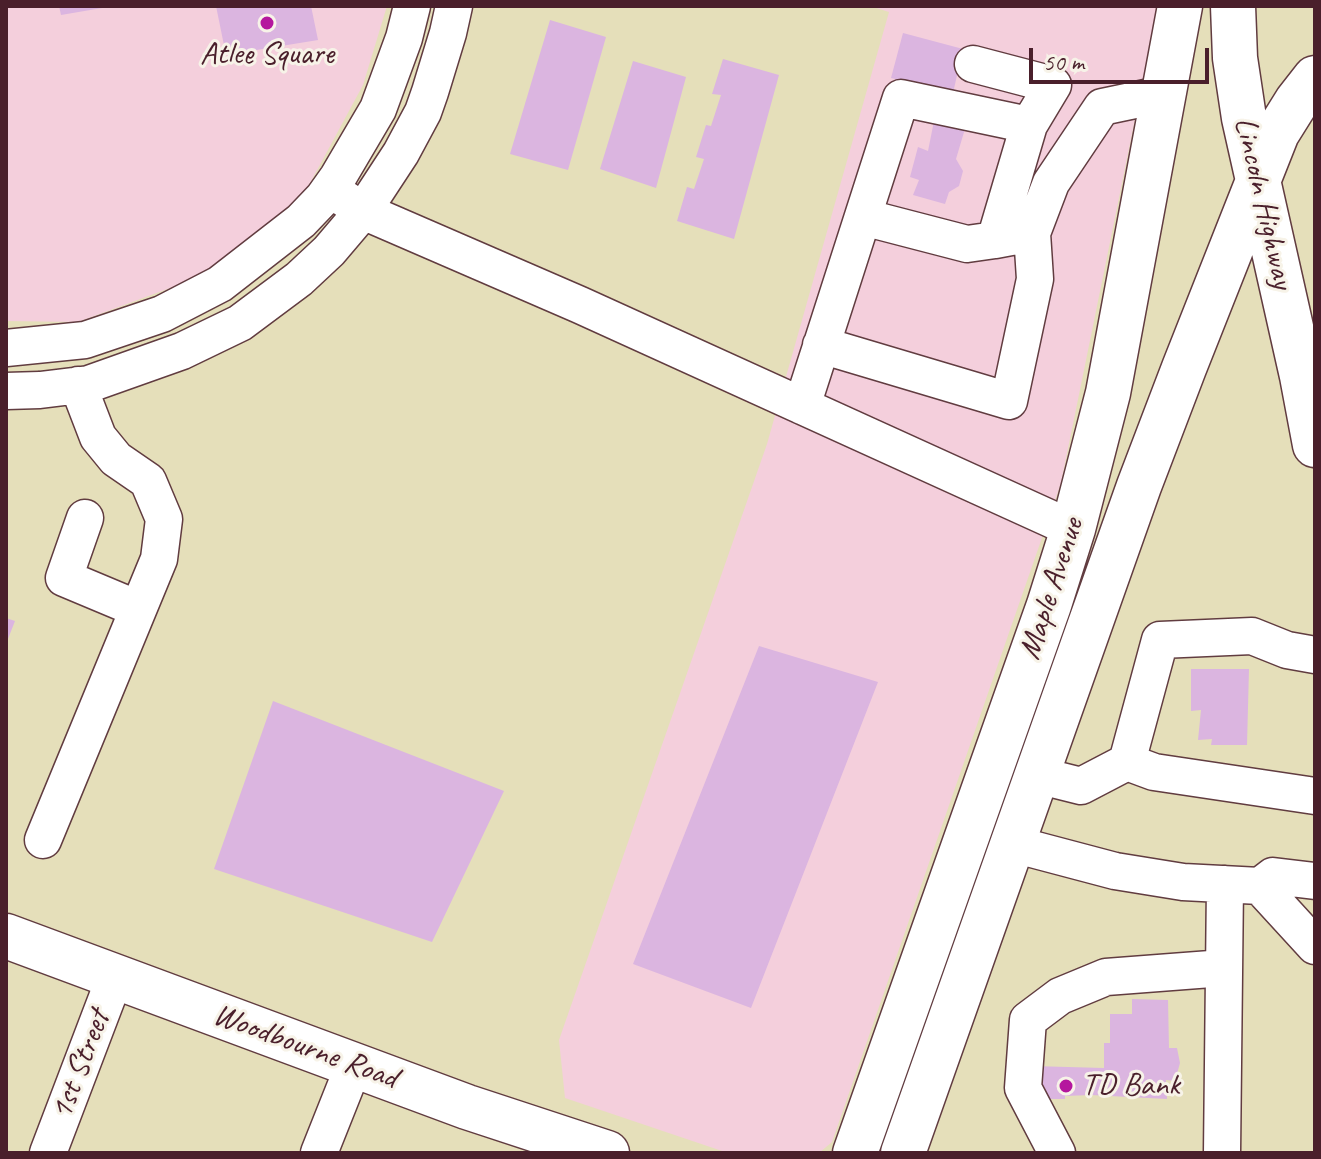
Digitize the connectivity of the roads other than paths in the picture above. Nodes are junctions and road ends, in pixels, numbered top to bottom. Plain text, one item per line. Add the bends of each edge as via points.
1 (412, 6) edge
2 (454, 6) edge
3 (1180, 6) edge
4 (1233, 6) edge
5 (973, 64) dead end
6 (1315, 78) edge
7 (1164, 94) junction
8 (1029, 125) junction
9 (1258, 179) junction
10 (330, 189) junction
11 (363, 211) junction
12 (863, 217) junction
13 (1032, 233) junction
14 (995, 240) junction
15 (821, 345) junction
16 (6, 348) edge
17 (78, 385) junction
18 (6, 391) edge
19 (802, 406) junction
20 (1315, 445) edge
21 (85, 518) dead end
22 (1073, 529) junction
23 (138, 609) junction
24 (1092, 621) junction
25 (1315, 655) edge
26 (1127, 762) junction
27 (1037, 775) junction
28 (1315, 796) edge
29 (43, 840) dead end
30 (1013, 844) junction
31 (1315, 881) edge
32 (1243, 885) junction
33 (6, 936) edge
34 (1315, 946) edge
35 (1224, 968) junction
36 (115, 977) junction
37 (354, 1065) junction
38 (329, 1150) edge
39 (48, 1153) edge
40 (607, 1153) edge
41 (855, 1153) edge
42 (903, 1153) edge
43 (1057, 1153) edge
44 (1222, 1153) edge

1 - 10 street via 378,109
2 - 11 street via 423,112
3 - 7 main road, Maple Avenue
4 - 9 main road, Lincoln Highway via 1239,90
5 - 8 street via 1053,85
6 - 9 main road, Maple Avenue via 1277,133
7 - 13 street via 1102,107 1051,183
7 - 22 main road, Maple Avenue via 1108,393
8 - 12 street via 901,98
8 - 14 street
9 - 20 main road, Lincoln Highway
9 - 24 main road, Maple Avenue
10 - 11 street
10 - 16 street via 253,260 183,305 85,340
11 - 17 street via 299,279 240,323 138,368
11 - 19 street
12 - 14 street via 967,244
12 - 15 street
13 - 14 street
13 - 15 street via 1035,279 1009,401
15 - 19 street
17 - 18 street
17 - 23 street via 98,437 116,459 148,481 164,519 159,559
19 - 22 street
21 - 23 street via 64,578
22 - 24 main road via 1089,568
22 - 41 main road, Maple Avenue
23 - 29 street
24 - 27 main road, Maple Avenue
25 - 26 street via 1252,636 1160,640
26 - 27 street via 1081,786
26 - 28 street via 1154,772
27 - 30 main road, Maple Avenue
30 - 32 street via 1115,871
30 - 42 main road, Maple Avenue
31 - 32 street via 1273,876
32 - 34 street
32 - 35 street
33 - 36 main road, Woodbourne Road
35 - 43 street via 1106,977 1060,996 1028,1020 1023,1088
35 - 44 street
36 - 37 main road, Woodbourne Road
36 - 39 street, 1st Street
37 - 38 street
37 - 40 main road, Woodbourne Road

